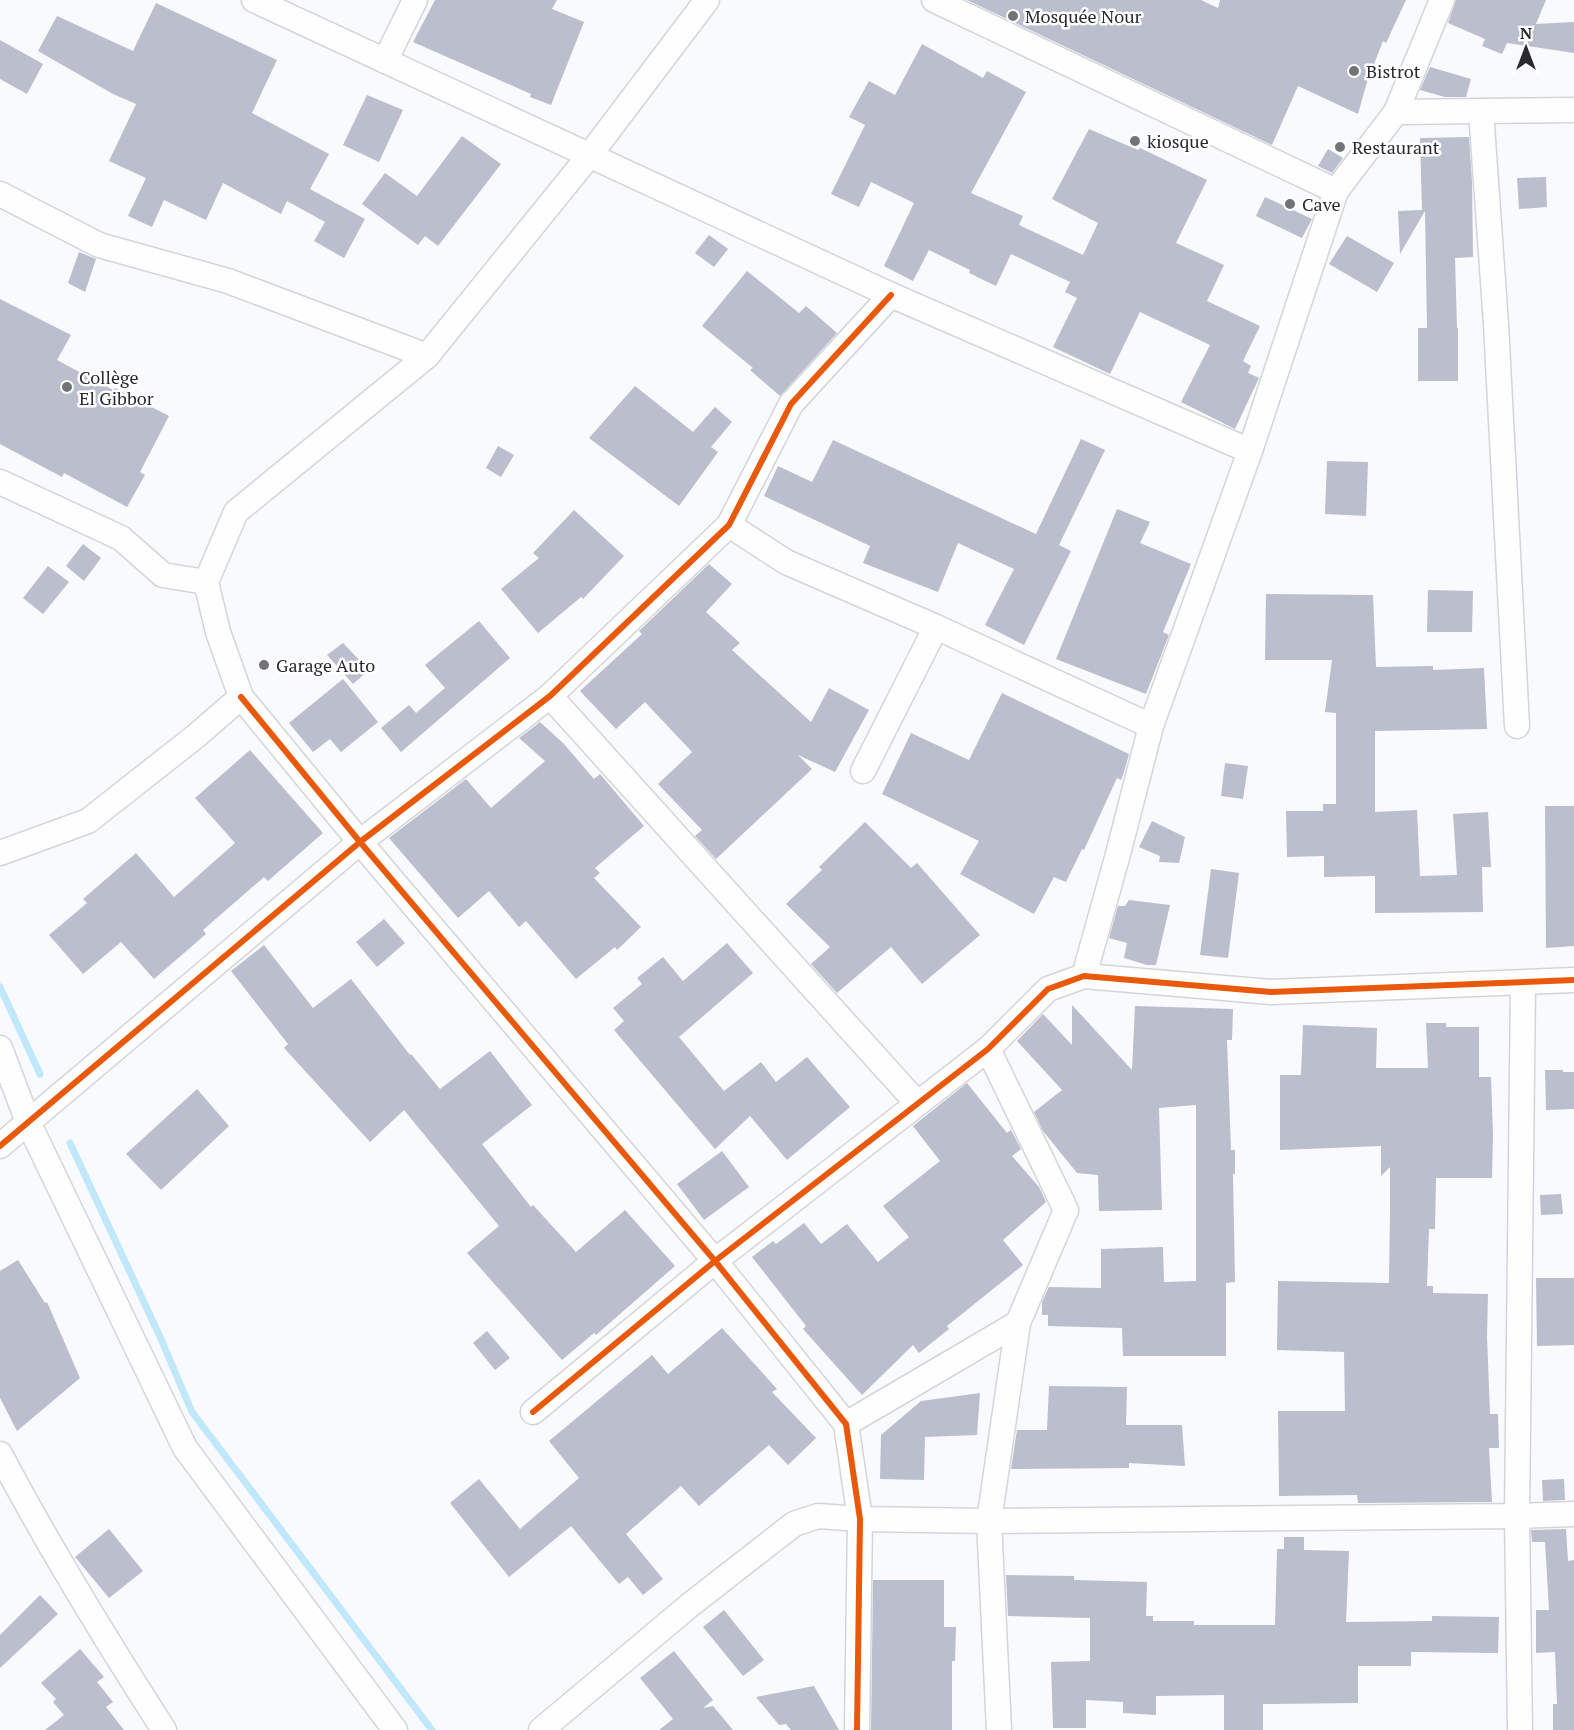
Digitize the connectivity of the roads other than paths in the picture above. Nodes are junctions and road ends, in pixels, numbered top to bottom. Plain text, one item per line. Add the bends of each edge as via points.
1 (254, 0) edge
2 (415, 0) edge
3 (707, 0) edge
4 (934, 0) edge
5 (1442, 0) edge
6 (385, 61) junction
7 (1574, 110) edge
8 (1481, 111) junction
9 (1395, 112) junction
10 (589, 156) junction
11 (1336, 191) junction
12 (0, 194) edge
13 (891, 295) junction
14 (427, 356) junction
15 (1250, 451) junction
16 (0, 482) edge
17 (729, 525) junction
18 (206, 582) junction
19 (936, 627) junction
20 (550, 696) junction
21 (241, 697) junction
22 (1151, 726) junction
23 (1516, 726) dead end
24 (863, 771) dead end
25 (360, 842) junction
26 (0, 853) edge
27 (1084, 976) junction
28 (1574, 980) edge
29 (1523, 983) junction
30 (0, 1048) edge
31 (988, 1049) junction
32 (917, 1103) junction
33 (28, 1122) junction
34 (0, 1146) edge
35 (715, 1262) junction
36 (1018, 1323) junction
37 (533, 1412) dead end
38 (846, 1424) junction
39 (0, 1454) edge
40 (1574, 1514) edge
41 (1517, 1516) junction
42 (860, 1519) junction
43 (989, 1521) junction
44 (164, 1730) edge
45 (394, 1730) edge
46 (541, 1730) edge
47 (857, 1730) edge
48 (999, 1730) edge
49 (1520, 1730) edge

1 - 6 street
2 - 6 street
3 - 10 street
4 - 11 street
5 - 9 street
6 - 10 street
7 - 8 street
8 - 9 street
8 - 23 street
9 - 11 street
10 - 13 street
10 - 14 street
11 - 15 street
12 - 14 street via 99,244 228,281
13 - 15 street
13 - 17 street via 791,404
14 - 18 street via 236,512
15 - 22 street
16 - 18 street via 121,538 163,575
17 - 19 street via 786,562
17 - 20 street
18 - 21 street via 218,632
19 - 22 street
19 - 24 street
20 - 25 street
20 - 32 street
21 - 25 street
21 - 26 street via 88,821
22 - 27 street
25 - 33 street
25 - 35 street
27 - 29 street via 1271,992
27 - 31 street via 1048,989
28 - 29 street
29 - 41 street
30 - 33 street
31 - 32 street
31 - 36 street via 1066,1210
32 - 35 street
33 - 34 street
33 - 45 street via 185,1448
35 - 37 street
35 - 38 street
36 - 38 street
36 - 43 street
38 - 42 street
39 - 44 street via 102,1634
40 - 41 street
41 - 43 street
41 - 49 street
42 - 43 street
42 - 46 street via 818,1516 794,1524
42 - 47 street
43 - 48 street

